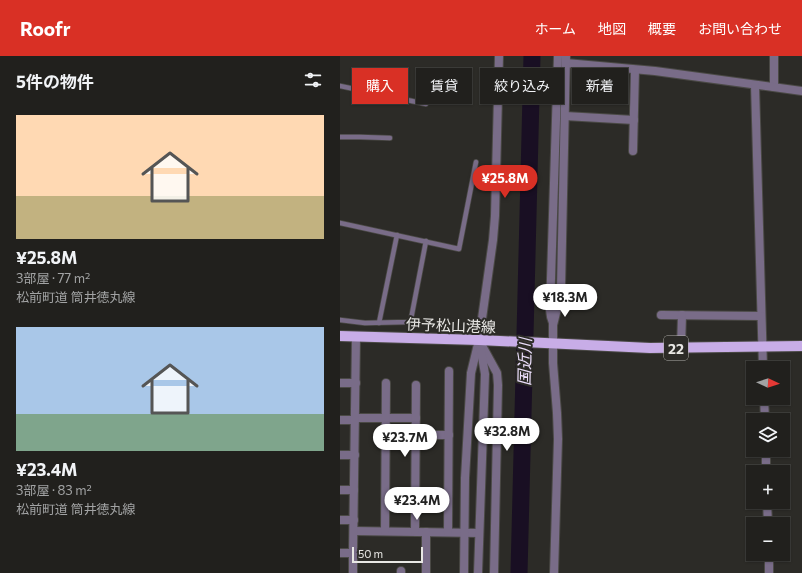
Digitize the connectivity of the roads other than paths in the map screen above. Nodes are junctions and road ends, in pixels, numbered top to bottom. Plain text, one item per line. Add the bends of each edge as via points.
1 (499, 56) edge
2 (558, 56) edge
3 (774, 56) edge
4 (566, 60) edge
5 (635, 70) junction
6 (755, 85) junction
7 (340, 86) edge
8 (774, 87) junction
9 (802, 91) edge
10 (416, 102) edge
11 (565, 116) junction
12 (634, 120) junction
13 (340, 137) edge
14 (390, 138) dead end
15 (633, 151) dead end
16 (476, 162) dead end
17 (340, 223) edge
18 (397, 235) junction
19 (426, 242) junction
20 (661, 315) dead end
21 (682, 315) junction
22 (761, 316) junction
23 (340, 320) edge
24 (379, 323) junction
25 (553, 325) junction
26 (340, 336) edge
27 (356, 337) junction
28 (479, 340) junction
29 (551, 344) junction
30 (802, 346) edge
31 (762, 347) junction
32 (681, 348) junction
33 (763, 361) edge
34 (449, 372) dead end
35 (340, 383) edge
36 (356, 383) junction
37 (386, 383) dead end
38 (416, 385) dead end
39 (386, 418) junction
40 (416, 418) junction
41 (355, 419) junction
42 (340, 420) edge
43 (416, 435) junction
44 (449, 435) junction
45 (340, 455) edge
46 (355, 455) junction
47 (340, 490) edge
48 (354, 490) junction
49 (340, 520) edge
50 (354, 520) junction
51 (354, 531) junction
52 (385, 531) junction
53 (415, 531) junction
54 (426, 532) junction
55 (448, 532) junction
56 (464, 532) junction
57 (479, 533) junction
58 (340, 553) edge
59 (353, 554) junction
60 (769, 561) edge
61 (353, 573) edge
62 (426, 573) edge
63 (464, 573) edge
64 (478, 573) edge
65 (494, 573) edge
66 (554, 573) edge
67 (769, 573) edge

1 - 28 street via 495,216
2 - 25 street via 550,310
3 - 8 street
4 - 5 street
4 - 11 street
5 - 6 street
5 - 12 street
6 - 8 street
6 - 22 street
7 - 10 lane
8 - 9 street
11 - 12 street
11 - 25 street via 561,288
12 - 15 street
13 - 14 lane
16 - 19 lane via 459,248
17 - 18 lane
18 - 19 lane
18 - 24 lane
19 - 24 lane via 411,319 408,322
20 - 21 street
21 - 22 street
21 - 32 street
22 - 31 street
23 - 24 lane
25 - 29 street
26 - 27 main road, 伊予松山港線 / 22
27 - 28 main road, 伊予松山港線 / 22
27 - 36 street
28 - 29 main road, 伊予松山港線 / 22
28 - 56 street via 471,374
28 - 57 street via 485,374
28 - 65 street via 497,373 498,385
29 - 32 main road, 伊予松山港線 / 22
29 - 66 street via 558,439
30 - 31 main road, 伊予松山港線 / 22
31 - 32 main road, 伊予松山港線 / 22
31 - 33 street
34 - 44 street
35 - 36 street
36 - 41 street
37 - 39 street
38 - 40 street
39 - 40 street
39 - 41 street
39 - 52 street
40 - 43 street
41 - 42 street
41 - 46 street
43 - 44 street
43 - 53 street
44 - 55 street
45 - 46 street
46 - 48 street
47 - 48 street
48 - 50 street
49 - 50 street
50 - 51 street
51 - 52 street
51 - 59 street
52 - 53 street
53 - 54 street
54 - 55 street
54 - 62 street
55 - 56 street
56 - 57 street
56 - 63 street
57 - 64 street
58 - 59 street
59 - 61 street
60 - 67 street

